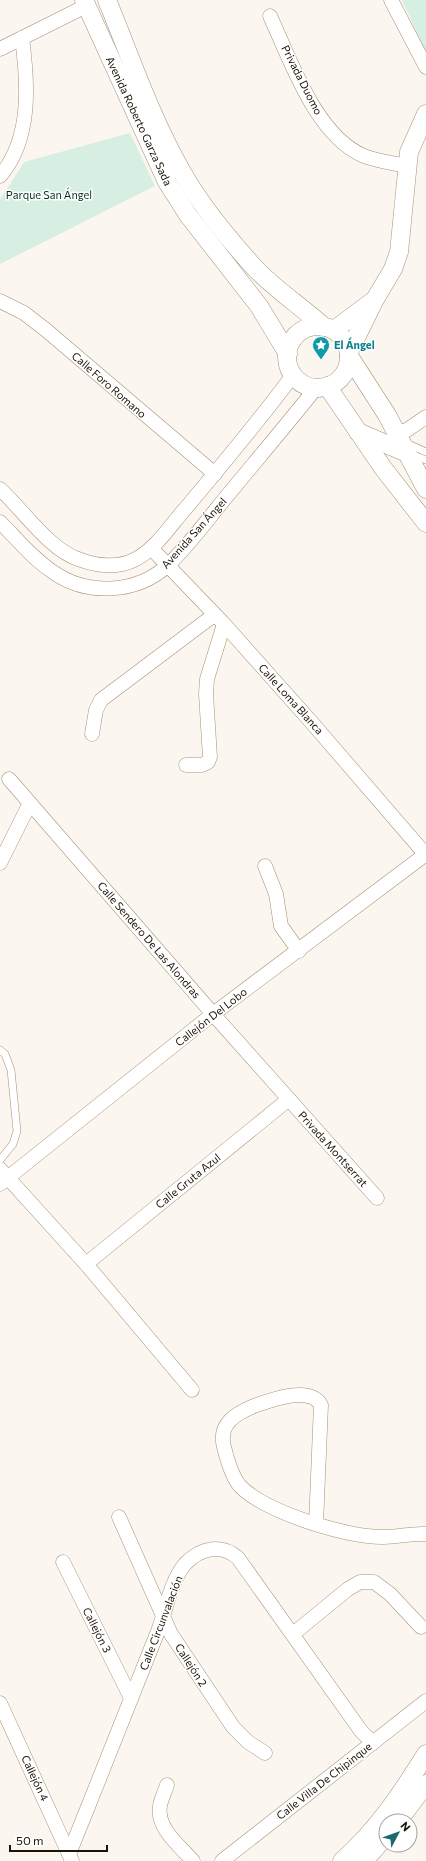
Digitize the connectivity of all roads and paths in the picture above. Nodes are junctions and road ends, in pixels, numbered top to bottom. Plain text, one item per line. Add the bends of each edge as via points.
1 (107, 0) edge
2 (391, 0) edge
3 (85, 3) edge
4 (270, 16) dead end
5 (22, 38) junction
6 (0, 49) edge
7 (426, 67) edge
8 (426, 114) edge
9 (406, 166) junction
10 (0, 176) edge
11 (0, 301) edge
12 (374, 301) junction
13 (329, 329) junction
14 (288, 354) junction
15 (349, 354) junction
16 (294, 375) junction
17 (322, 387) junction
18 (426, 417) edge
19 (358, 432) junction
20 (402, 442) junction
21 (426, 452) edge
22 (426, 460) edge
23 (215, 474) junction
24 (0, 489) edge
25 (426, 489) edge
26 (425, 521) edge
27 (0, 522) edge
28 (151, 548) junction
29 (167, 566) junction
30 (219, 619) junction
31 (92, 734) dead end
32 (186, 766) dead end
33 (9, 779) dead end
34 (30, 803) junction
35 (426, 855) edge
36 (0, 863) edge
37 (265, 866) dead end
38 (299, 951) junction
39 (214, 1014) junction
40 (0, 1050) edge
41 (289, 1099) junction
42 (0, 1160) edge
43 (3, 1177) edge
44 (378, 1198) dead end
45 (86, 1264) junction
46 (192, 1390) dead end
47 (119, 1517) dead end
48 (316, 1524) junction
49 (426, 1534) edge
50 (63, 1562) dead end
51 (163, 1618) junction
52 (421, 1627) dead end
53 (293, 1634) junction
54 (131, 1698) junction
55 (426, 1701) edge
56 (0, 1703) edge
57 (373, 1743) junction
58 (265, 1753) dead end
59 (426, 1754) edge
60 (426, 1784) edge
61 (167, 1785) dead end
62 (404, 1813) edge
63 (378, 1845) edge
64 (71, 1857) edge
65 (193, 1861) edge
66 (222, 1861) edge
67 (342, 1861) edge
68 (364, 1861) edge

1 - 13 street, Avenida Roberto Garza Sada via 165,139 204,206 254,267 275,287
2 - 7 street
3 - 5 street
3 - 14 street, Avenida Roberto Garza Sada via 167,182 188,216 259,306
4 - 9 street, Privada Duomo via 303,86 335,136 365,156
5 - 6 street
5 - 10 street via 26,81 23,126 10,164
8 - 9 street via 409,152
9 - 12 street via 399,252 387,280
11 - 23 street, Calle Foro Romano via 24,312
12 - 13 street
12 - 15 street
13 - 14 street via 314,326 304,329 290,344
13 - 15 street via 344,340
14 - 16 street
15 - 17 street via 346,372 341,378
15 - 20 street
16 - 17 street via 300,381
16 - 23 street, Avenida San Ángel
17 - 19 street
17 - 29 street, Avenida San Ángel
18 - 20 street via 407,430
19 - 20 street
19 - 26 street via 398,489
20 - 21 lane
20 - 22 lane
20 - 25 street
23 - 28 street, Avenida San Ángel
24 - 28 street, Avenida San Ángel via 48,539 63,552 80,560 102,565 119,565 134,560
27 - 29 street, Avenida San Ángel via 53,573 76,584 104,589 124,588 151,577
28 - 29 street, Calle Loma Blanca
29 - 30 street, Calle Loma Blanca
30 - 31 street via 101,700 96,710
30 - 32 street via 206,694 210,757 208,762 202,765
30 - 35 street, Calle Loma Blanca via 314,724
33 - 34 street, Calle Sendero De Las Alondras
34 - 36 street
34 - 39 street, Calle Sendero De Las Alondras
35 - 38 street, Callejón Del Lobo
37 - 38 street via 276,894 281,926
38 - 39 street, Callejón Del Lobo
39 - 41 street, Calle Sendero De Las Alondras
39 - 43 street, Callejón Del Lobo
40 - 42 lane via 5,1054 11,1070 18,1131 14,1144
41 - 44 street, Privada Montserrat
41 - 45 street, Calle Gruta Azul
43 - 45 street
45 - 46 street
47 - 51 street, Callejón 2
48 - 48 street via 262,1502 249,1495 239,1484 222,1438 225,1426 238,1414 287,1396 310,1395 317,1399 321,1405
48 - 49 street via 358,1535 384,1537
50 - 54 street, Callejón 3
51 - 53 street, Calle Circunvalación via 178,1577 186,1564 201,1553 219,1548 238,1558
51 - 54 street, Calle Circunvalación
51 - 58 street, Callejón 2 via 233,1727 248,1742
52 - 53 street via 390,1594 374,1582 360,1582
53 - 57 street, Calle Circunvalación via 361,1731
54 - 64 street, Calle Circunvalación
55 - 57 street, Calle Villa De Chipinque
56 - 64 street, Callejón 4
57 - 66 street, Calle Villa De Chipinque
59 - 67 street via 380,1823
60 - 62 street
61 - 65 street via 160,1807 160,1820
63 - 68 street

